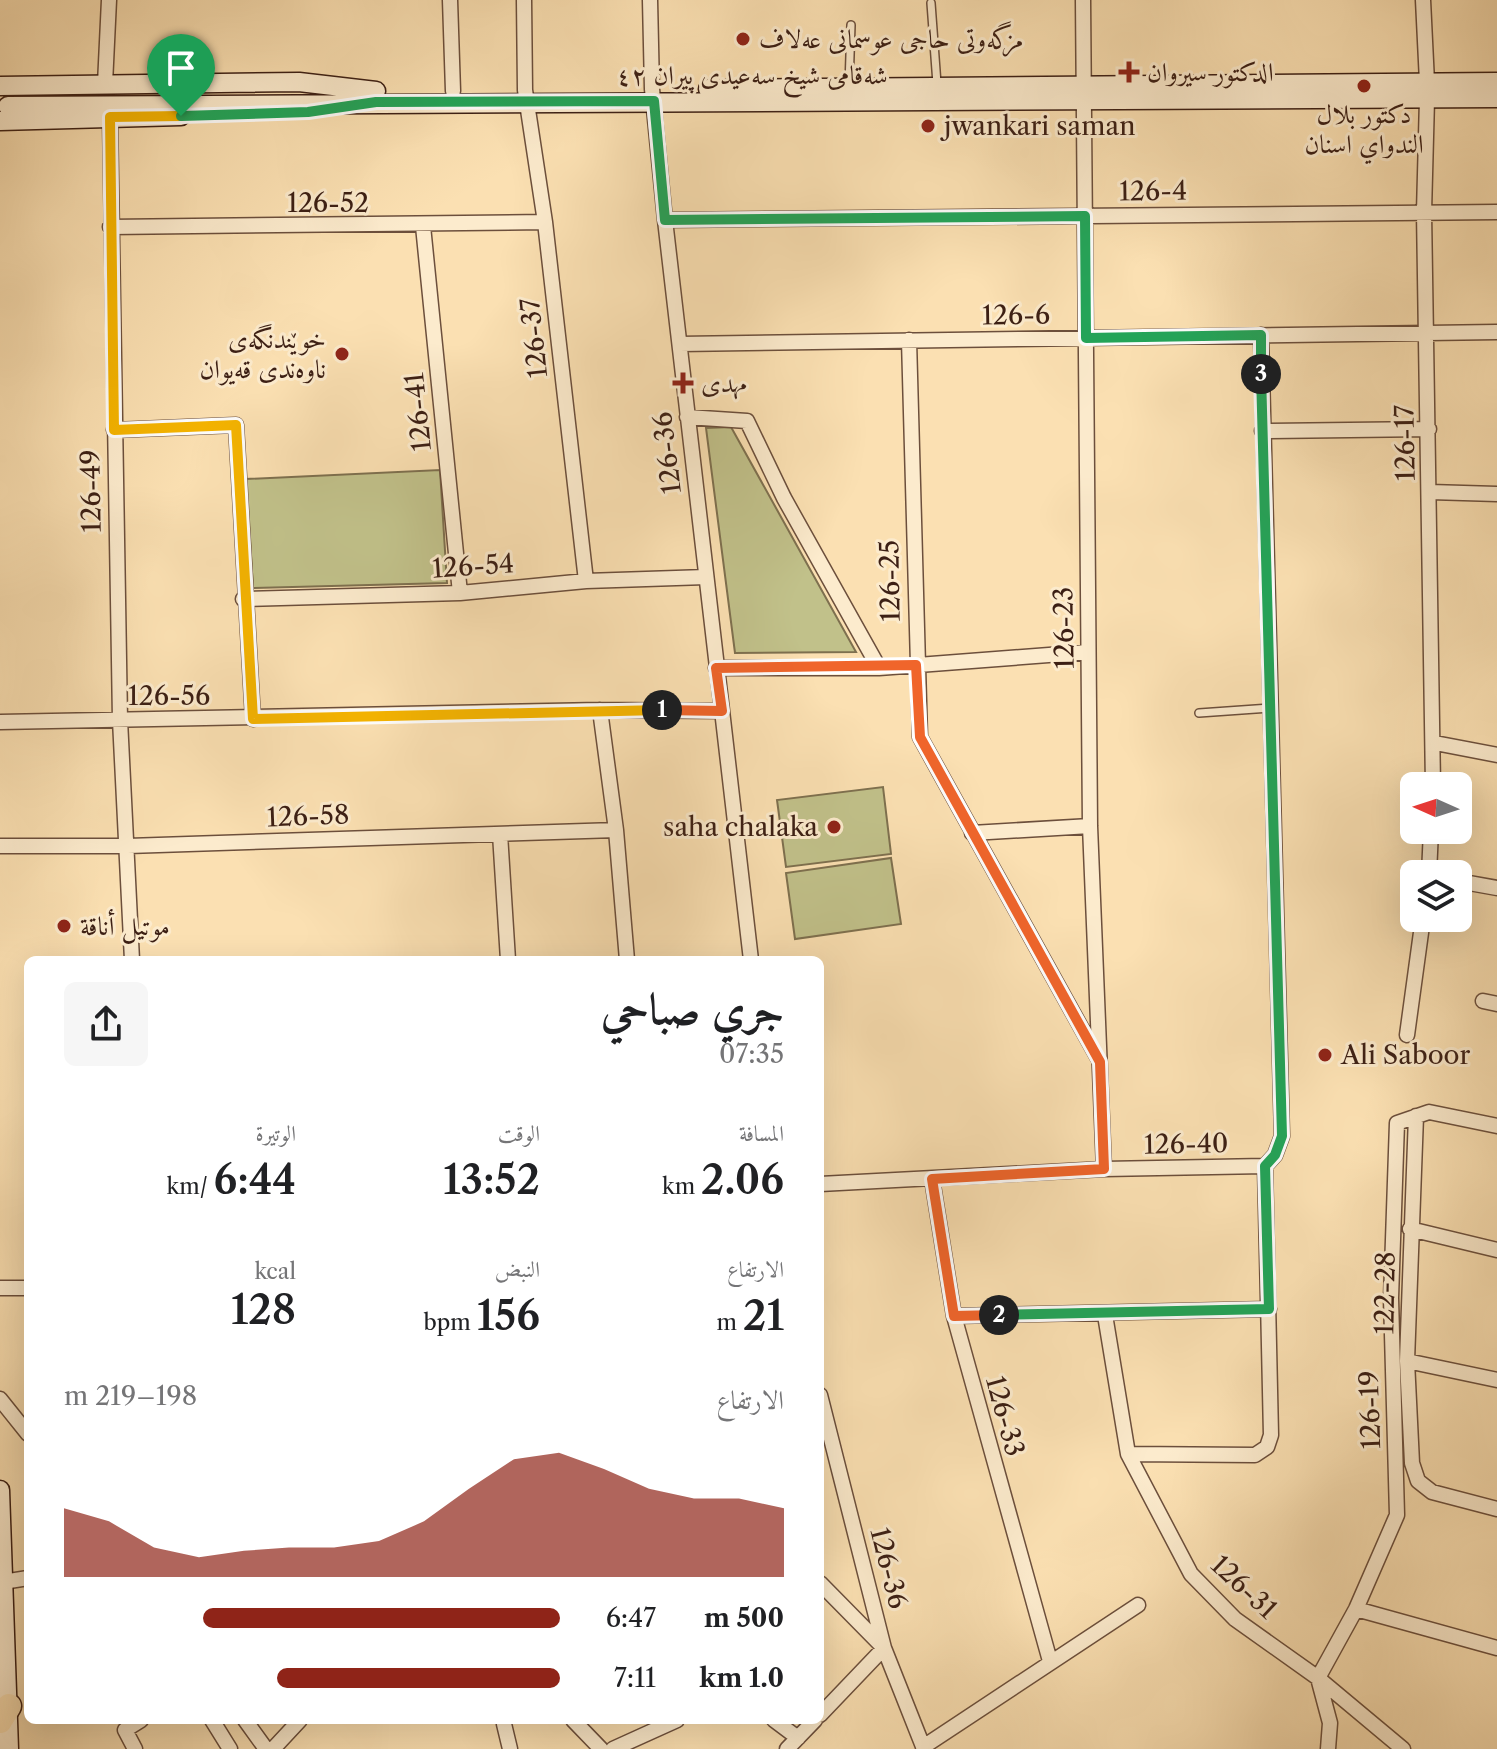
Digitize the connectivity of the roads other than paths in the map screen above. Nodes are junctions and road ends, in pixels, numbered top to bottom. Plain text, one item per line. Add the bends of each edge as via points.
1 (109, 0) edge
2 (450, 0) edge
3 (524, 0) edge
4 (650, 0) edge
5 (1083, 0) edge
6 (1423, 0) edge
7 (931, 3) dead end
8 (851, 25) dead end
9 (1497, 82) edge
10 (105, 84) junction
11 (849, 87) junction
12 (938, 87) junction
13 (1427, 90) junction
14 (453, 91) junction
15 (1085, 93) junction
16 (653, 95) junction
17 (376, 96) junction
18 (526, 96) junction
19 (1497, 98) edge
20 (4, 103) edge
21 (110, 117) junction
22 (1424, 212) junction
23 (1497, 212) edge
24 (1085, 216) junction
25 (665, 220) junction
26 (545, 222) junction
27 (423, 226) junction
28 (110, 227) junction
29 (1497, 332) edge
30 (1427, 333) junction
31 (1261, 335) junction
32 (1086, 338) junction
33 (909, 340) junction
34 (680, 344) junction
35 (687, 417) junction
36 (1429, 429) junction
37 (114, 430) junction
38 (1262, 431) junction
39 (1430, 492) junction
40 (1497, 494) edge
41 (706, 577) junction
42 (586, 581) junction
43 (460, 593) junction
44 (243, 599) junction
45 (1088, 652) junction
46 (916, 665) junction
47 (716, 668) junction
48 (879, 668) junction
49 (1270, 708) junction
50 (600, 710) junction
51 (722, 711) junction
52 (1199, 713) dead end
53 (253, 719) junction
54 (120, 720) junction
55 (0, 722) edge
56 (1435, 743) junction
57 (1497, 755) edge
58 (1434, 772) edge
59 (1090, 826) junction
60 (616, 830) junction
61 (972, 833) junction
62 (500, 834) junction
63 (0, 846) edge
64 (128, 846) junction
65 (1472, 884) edge
66 (1497, 888) edge
67 (1421, 932) edge
68 (132, 956) edge
69 (508, 956) edge
70 (627, 956) edge
71 (751, 956) edge
72 (1407, 1035) dead end
73 (1100, 1062) junction
74 (1416, 1116) junction
75 (1497, 1126) edge
76 (1265, 1166) junction
77 (1104, 1169) junction
78 (932, 1179) junction
79 (824, 1184) edge
80 (1410, 1229) junction
81 (1497, 1250) edge
82 (0, 1288) edge
83 (24, 1288) edge
84 (1269, 1309) junction
85 (1105, 1315) junction
86 (954, 1316) junction
87 (1407, 1361) junction
88 (1497, 1380) edge
89 (0, 1399) edge
90 (824, 1411) edge
91 (24, 1429) edge
92 (1128, 1454) junction
93 (0, 1490) edge
94 (1497, 1509) edge
95 (24, 1579) edge
96 (3, 1582) junction
97 (824, 1587) edge
98 (1138, 1605) dead end
99 (1356, 1609) junction
100 (884, 1648) junction
101 (1497, 1648) edge
102 (1050, 1661) junction
103 (1318, 1678) junction
104 (824, 1711) edge
105 (4, 1714) edge
106 (214, 1724) edge
107 (248, 1724) edge
108 (296, 1724) edge
109 (504, 1724) dead end
110 (577, 1724) edge
111 (668, 1724) edge
112 (777, 1724) edge
113 (811, 1724) edge
114 (125, 1725) edge
115 (793, 1744) edge
116 (924, 1748) edge
117 (9, 1749) edge
118 (125, 1749) edge
119 (135, 1749) edge
120 (230, 1749) edge
121 (266, 1749) edge
122 (273, 1749) edge
123 (510, 1749) edge
124 (601, 1749) edge
125 (613, 1749) edge
126 (1328, 1749) edge
127 (1403, 1749) edge

1 - 10 street
2 - 14 street
3 - 18 street, 126-37
4 - 16 street, 126-36
5 - 15 street, 126-23
6 - 13 street, 126-17
7 - 12 lane
8 - 11 lane
9 - 13 main road, شەقامی شیخ سەعیدی پیران ٤٢
10 - 17 main road via 299,82
10 - 20 main road
11 - 12 main road, شەقامی شیخ سەعیدی پیران ٤٢
11 - 16 main road, شەقامی شیخ سەعیدی پیران ٤٢
12 - 15 main road, شەقامی شیخ سەعیدی پیران ٤٢
13 - 15 main road, شەقامی شیخ سەعیدی پیران ٤٢
13 - 19 main road, شەقامی شیخ سەعیدی پیران ٤٢
13 - 22 street, 126-17
14 - 17 main road, شەقامی شیخ سەعیدی پیران ٤٢
14 - 18 main road, شەقامی شیخ سەعیدی پیران ٤٢
15 - 16 main road, شەقامی شیخ سەعیدی پیران ٤٢
15 - 24 street, 126-23
16 - 18 main road, شەقامی شیخ سەعیدی پیران ٤٢
16 - 25 street, 126-36
17 - 18 main road, شەقامی شیخ سەعیدی پیران ٤٢
17 - 20 main road, شەقامی شیخ سەعیدی پیران ٤٢
17 - 21 main road via 308,112
18 - 26 street, 126-37
20 - 21 main road
21 - 28 street, 126-49
22 - 23 street, 126-4
22 - 24 street, 126-4
22 - 30 street, 126-17
24 - 25 street, 126-4
24 - 32 street, 126-23
25 - 34 street, 126-36
26 - 27 street, 126-52
26 - 42 street, 126-37
27 - 28 street, 126-52
27 - 43 street, 126-41
28 - 37 street, 126-49
29 - 30 street, 126-6
30 - 31 street, 126-6
30 - 36 street, 126-17
31 - 32 street, 126-6
31 - 38 street
32 - 33 street, 126-6
32 - 45 street, 126-23
33 - 34 street, 126-6
33 - 46 street, 126-25
34 - 35 street, 126-36
35 - 41 street, 126-36
35 - 48 street via 747,421
36 - 38 street
36 - 39 street, 126-17
37 - 44 street via 236,425
37 - 54 street, 126-49
38 - 49 street
39 - 40 street
39 - 56 street, 126-17
41 - 42 street, 126-54
41 - 47 street, 126-36
42 - 43 street, 126-54
43 - 44 street, 126-54
44 - 53 street
45 - 46 street
45 - 59 street, 126-23
46 - 48 street
46 - 61 street, 126-25 via 920,737
47 - 48 street
47 - 51 street, 126-36
49 - 52 lane
49 - 76 street via 1282,1136
50 - 51 street, 126-56
50 - 53 street, 126-56
50 - 60 street
51 - 71 street, 126-36
53 - 54 street, 126-56
54 - 55 street, 126-56
54 - 64 street, 126-49
56 - 57 street
56 - 58 street, 126-17
59 - 61 street
59 - 73 street, 126-23
60 - 62 street, 126-58
60 - 70 street
61 - 73 street, 126-25
62 - 64 street, 126-58
62 - 69 street
63 - 64 street, 126-58
64 - 68 street, 126-49
65 - 66 street
67 - 72 street
73 - 77 street, 126-23
74 - 75 street via 1429,1112
74 - 80 street, 122-28
74 - 99 street, 126-19 via 1397,1123 1391,1298 1397,1515
76 - 77 street, 126-40
76 - 84 street
77 - 78 street, 126-40
78 - 79 street, 126-40
78 - 86 street, 126-33
80 - 81 street
80 - 87 street, 122-28
82 - 83 street
84 - 85 street
84 - 92 street via 1267,1447 1255,1455
85 - 86 street
85 - 92 street, 126-31
86 - 102 street, 126-33
87 - 88 street
87 - 94 street, 122-28 via 1412,1463 1418,1481 1432,1492
89 - 91 street
90 - 100 street, 126-36
92 - 103 street, 126-31 via 1191,1574 1235,1619
93 - 96 main road
95 - 96 street
96 - 105 main road
97 - 100 street
98 - 102 street
99 - 101 street
99 - 103 street, 126-19
100 - 104 street
100 - 116 street, 126-36
102 - 116 street
103 - 126 street via 1330,1723
103 - 127 street, 126-31
105 - 117 main road
106 - 120 street
107 - 121 street
108 - 122 street
109 - 123 street
110 - 124 street
111 - 125 street
112 - 115 street
113 - 115 street
114 - 118 street
114 - 119 street

